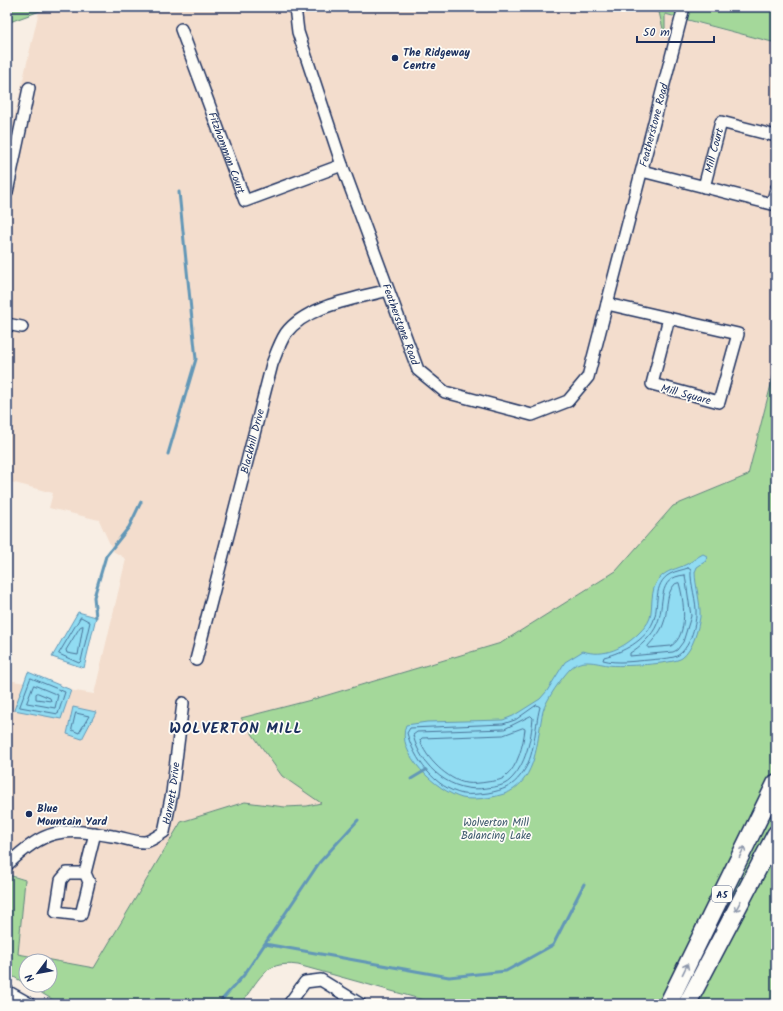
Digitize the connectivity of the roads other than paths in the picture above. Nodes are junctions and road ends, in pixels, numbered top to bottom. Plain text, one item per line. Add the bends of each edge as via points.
1 (295, 7) edge
2 (684, 8) edge
3 (181, 29) dead end
4 (29, 88) dead end
5 (776, 136) edge
6 (342, 165) junction
7 (642, 171) junction
8 (704, 187) junction
9 (776, 189) edge
10 (7, 192) edge
11 (388, 290) junction
12 (607, 304) junction
13 (669, 318) junction
14 (7, 324) edge
15 (22, 327) dead end
16 (196, 660) dead end
17 (184, 704) dead end
18 (776, 783) edge
19 (95, 833) junction
20 (776, 834) edge
21 (7, 865) edge
22 (85, 873) dead end
23 (7, 991) edge
24 (30, 1004) edge
25 (289, 1004) edge
26 (360, 1004) edge
27 (668, 1004) edge
28 (687, 1004) edge

1 - 6 street, Featherstone Road via 298,32
2 - 7 street, Featherstone Road
3 - 6 street, Fitzhammon Court via 245,201
4 - 10 street
5 - 8 street, Mill Court via 721,122
6 - 11 street, Featherstone Road
7 - 8 street, Mill Court
7 - 12 street, Featherstone Road
8 - 9 street, Mill Court via 772,204
11 - 12 street, Featherstone Road via 418,370 445,392 532,415 568,401 588,377
11 - 16 street, Blackhill Drive via 311,312 286,334 272,364
12 - 13 street, Mill Square
13 - 13 street, Mill Square via 738,334 719,402 652,384
14 - 15 street
17 - 19 street, Harnett Drive via 164,832 146,842
27 -> 18 highway, A5
19 - 21 street, Harnett Drive via 64,830 47,835
19 - 22 street
20 -> 28 highway, A5
23 - 24 street
25 - 26 street via 305,982 321,980

